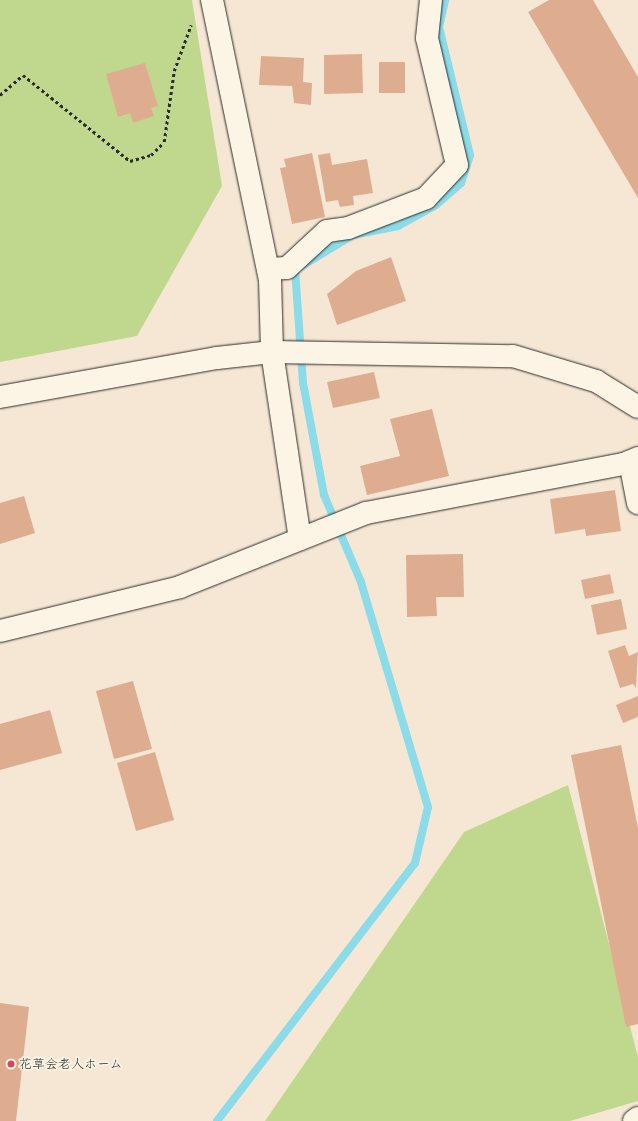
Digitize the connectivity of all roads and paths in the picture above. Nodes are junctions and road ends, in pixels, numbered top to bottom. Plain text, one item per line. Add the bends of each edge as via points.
1 (212, 0) edge
2 (431, 0) edge
3 (192, 21) dead end
4 (0, 95) edge
5 (268, 269) junction
6 (277, 352) junction
7 (0, 397) edge
8 (638, 407) edge
9 (634, 460) edge
10 (638, 503) edge
11 (300, 539) junction
12 (0, 631) edge
13 (638, 1118) edge
14 (634, 1121) edge

1 - 5 street
2 - 5 street via 427,38 457,165 426,198 348,228 328,231 287,268
3 - 4 path via 174,71 164,142 151,155 130,161 23,75
5 - 6 street
6 - 7 street via 217,358
6 - 8 street via 513,356 596,381
6 - 11 street
9 - 10 street
9 - 11 street via 366,513
11 - 12 street via 180,587
13 - 14 street

